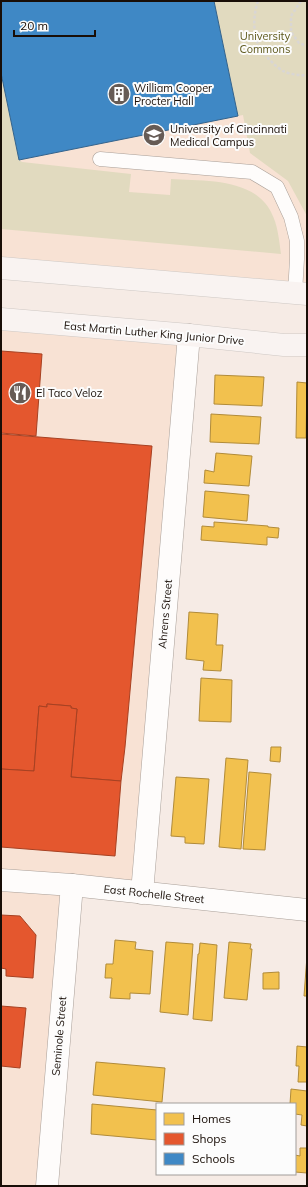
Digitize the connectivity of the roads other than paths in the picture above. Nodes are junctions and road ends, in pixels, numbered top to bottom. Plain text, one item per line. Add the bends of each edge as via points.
1 (100, 159) dead end
2 (1, 268) edge
3 (301, 294) edge
4 (1, 319) edge
5 (189, 335) junction
6 (307, 345) edge
7 (1, 880) edge
8 (72, 885) junction
9 (142, 893) junction
10 (307, 910) edge
11 (47, 1186) edge

1 - 3 lane via 252,172 277,187 291,217
2 - 3 main road
4 - 5 main road, East Martin Luther King Junior Drive
5 - 6 main road, East Martin Luther King Junior Drive
5 - 9 street, Ahrens Street
7 - 8 street, East Rochelle Street
8 - 9 street, East Rochelle Street
8 - 11 street, Seminole Street
9 - 10 street, East Rochelle Street

